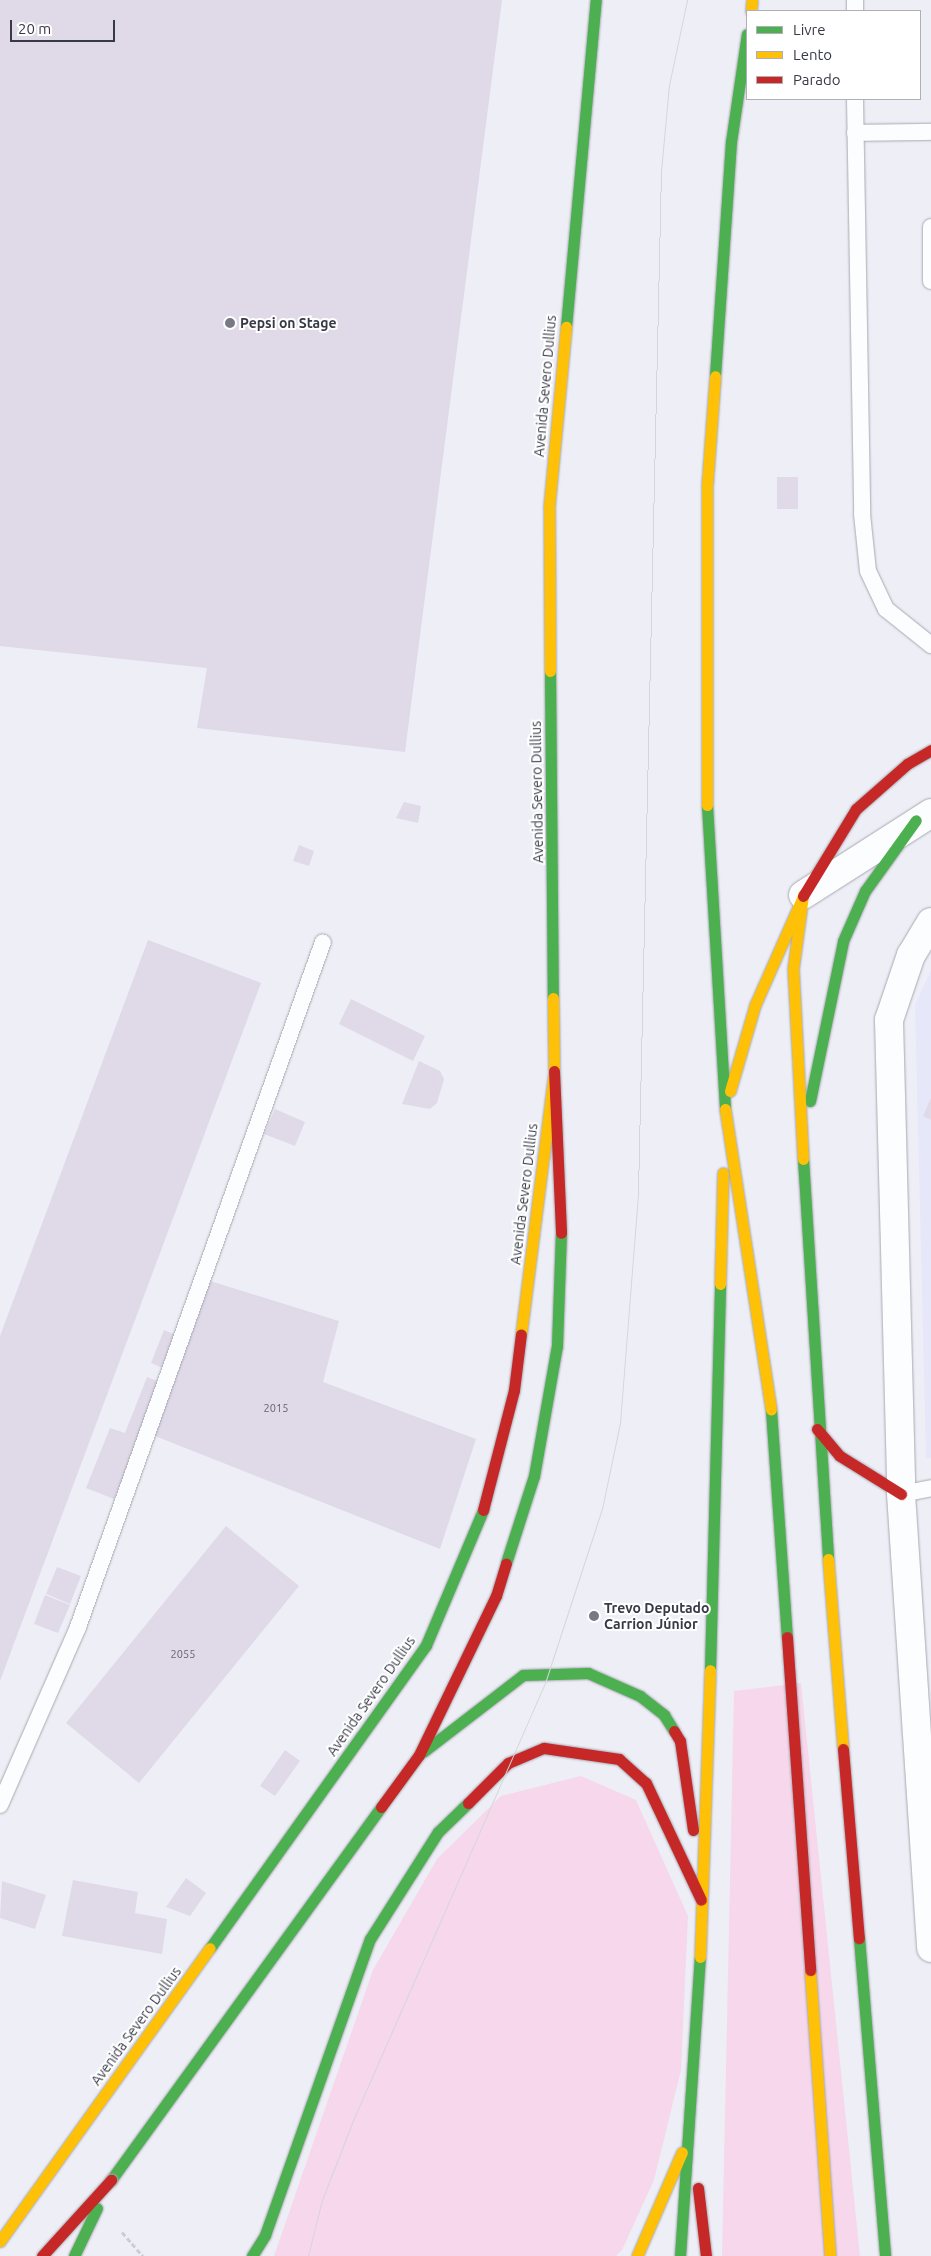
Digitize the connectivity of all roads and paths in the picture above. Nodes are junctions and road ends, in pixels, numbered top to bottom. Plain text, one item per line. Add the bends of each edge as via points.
1 (596, 0) edge
2 (746, 41) edge
3 (855, 100) edge
4 (931, 132) edge
5 (854, 133) junction
6 (931, 227) edge
7 (931, 281) edge
8 (931, 645) edge
9 (931, 750) edge
10 (923, 816) edge
11 (803, 895) junction
12 (931, 922) edge
13 (323, 942) dead end
14 (554, 1071) junction
15 (725, 1109) junction
16 (801, 1152) junction
17 (817, 1429) junction
18 (931, 1488) edge
19 (900, 1494) junction
20 (419, 1756) junction
21 (0, 1805) edge
22 (704, 1905) junction
23 (931, 1948) edge
24 (692, 2129) junction
25 (111, 2180) junction
26 (0, 2242) edge
27 (42, 2256) edge
28 (74, 2256) edge
29 (252, 2256) edge
30 (638, 2256) edge
31 (680, 2256) edge
32 (706, 2256) edge
33 (830, 2256) edge
34 (885, 2256) edge

1 - 14 main road, Avenida Severo Dullius via 549,507
2 - 15 main road via 731,142 707,486 706,788
3 - 5 lane
4 - 5 lane
5 - 8 lane via 862,514 868,571 886,610
6 - 7 lane
9 - 11 main road via 907,764 856,809
10 - 11 street
10 - 16 main road via 865,891 844,941 828,998
11 - 15 main road via 755,1005
11 - 16 main road via 793,969
12 - 19 street via 911,955 889,1020
13 - 21 lane via 78,1627
14 - 20 main road via 561,1238 557,1346 534,1476 496,1596
14 - 26 main road, Avenida Severo Dullius via 514,1390 481,1519 426,1645
15 - 22 main road
15 - 33 main road via 768,1372
16 - 17 main road
17 - 19 main road via 840,1456
17 - 34 main road
18 - 19 lane
19 - 23 street
20 - 22 main road via 523,1675 588,1672 640,1696 664,1714 680,1741
20 - 25 main road
22 - 24 main road
22 - 29 main road via 646,1783 619,1759 544,1748 508,1763 438,1832 370,1939 265,2235
24 - 30 main road
24 - 31 main road
24 - 32 main road
25 - 27 main road, bridge
25 - 28 main road, bridge

